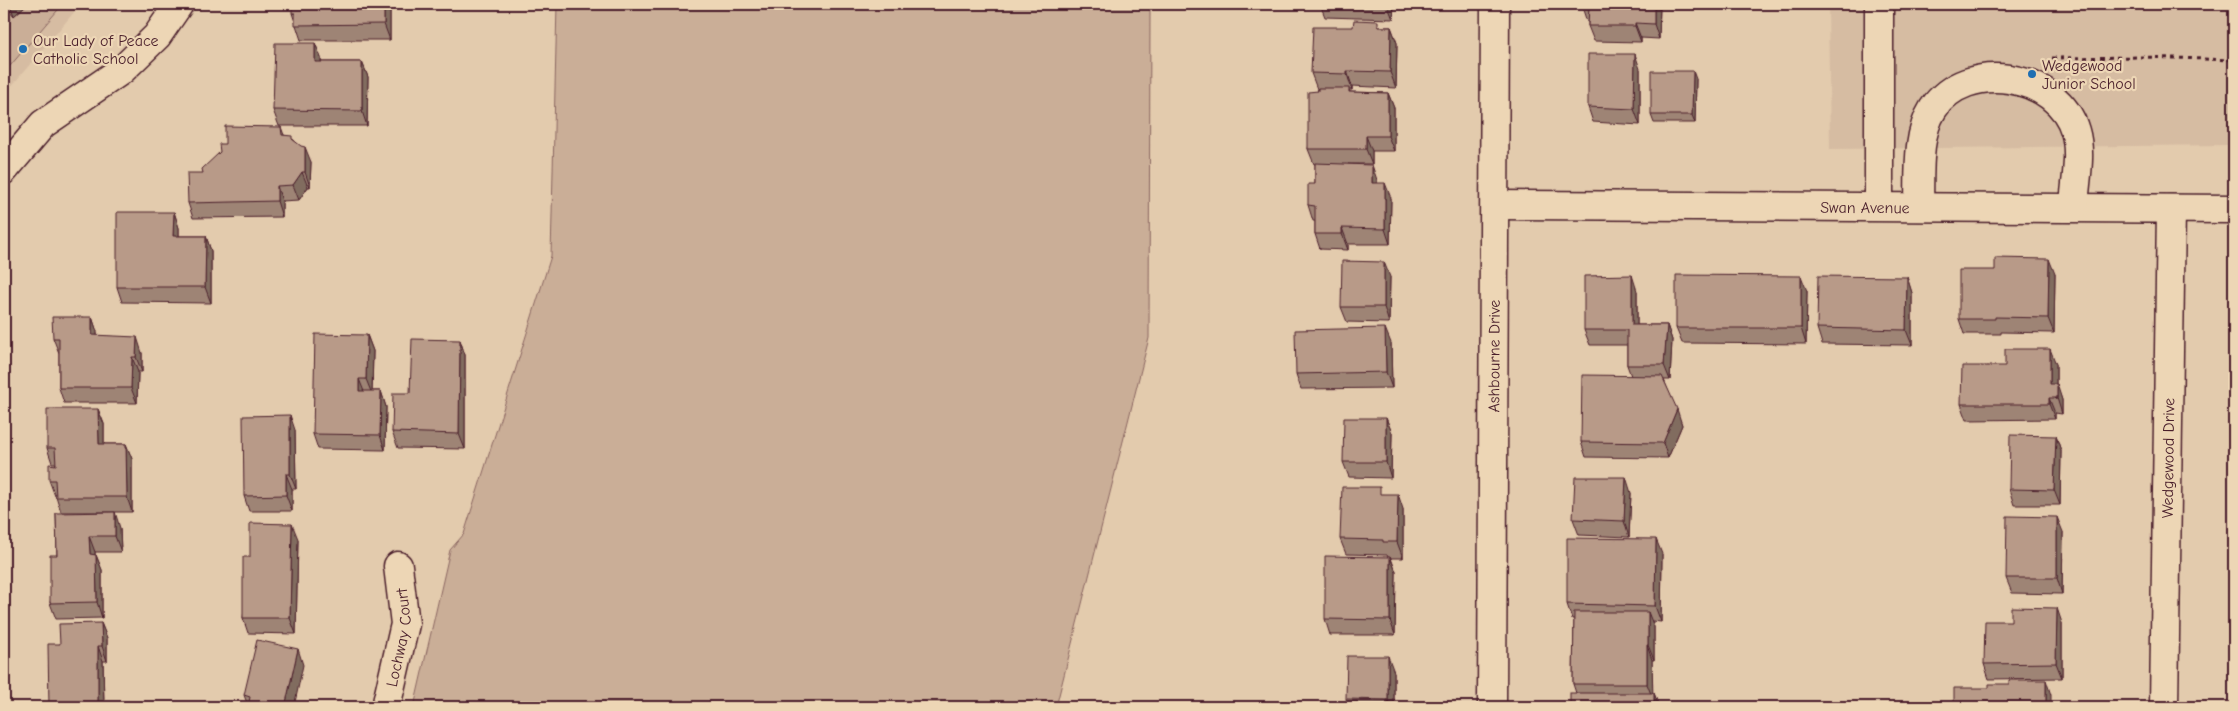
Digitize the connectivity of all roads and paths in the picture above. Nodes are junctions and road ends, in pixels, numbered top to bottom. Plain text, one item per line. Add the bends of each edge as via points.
1 (179, 4) edge
2 (1495, 4) edge
3 (1879, 4) edge
4 (2234, 60) edge
5 (2019, 80) junction
6 (4, 170) edge
7 (1495, 205) junction
8 (1879, 206) junction
9 (1918, 206) junction
10 (2074, 207) junction
11 (2171, 209) junction
12 (2234, 209) edge
13 (398, 566) dead end
14 (386, 707) edge
15 (1492, 707) edge
16 (2164, 707) edge

1 - 6 street via 157,36 122,70 43,124
2 - 7 street, Ashbourne Drive
3 - 8 street
4 - 5 path via 2053,58
5 - 9 street via 1992,77 1969,81 1949,92 1933,109 1924,130
5 - 10 street via 2049,95 2076,131 2078,153
7 - 8 street, Swan Avenue
7 - 15 street, Ashbourne Drive
8 - 9 street, Swan Avenue
9 - 10 street, Swan Avenue
10 - 11 street, Swan Avenue
11 - 12 street, Swan Avenue
11 - 16 street, Wedgewood Drive
13 - 14 street, Lochway Court via 405,624

